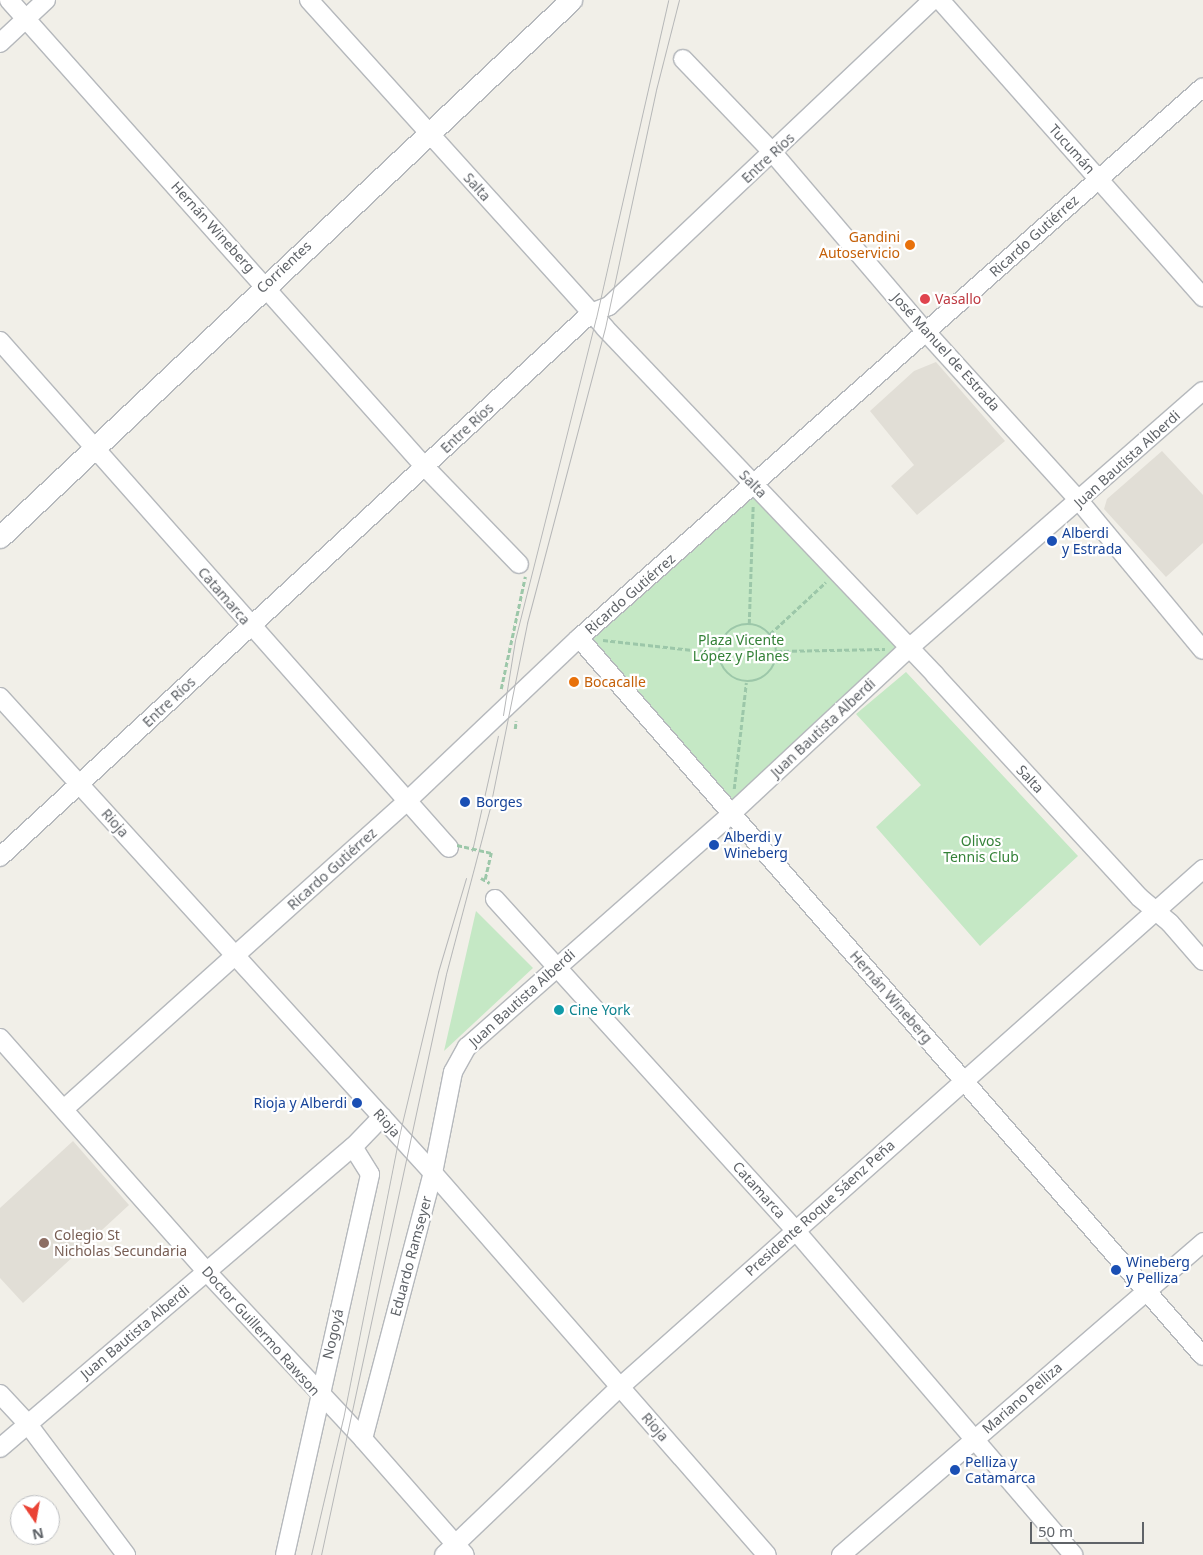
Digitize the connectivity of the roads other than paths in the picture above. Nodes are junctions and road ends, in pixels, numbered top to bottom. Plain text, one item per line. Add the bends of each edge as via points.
1 (9, 0) edge
2 (46, 0) edge
3 (309, 0) edge
4 (571, 0) edge
5 (933, 0) edge
6 (940, 0) edge
7 (26, 19) junction
8 (0, 43) edge
9 (683, 60) dead end
10 (1203, 87) edge
11 (429, 133) junction
12 (773, 153) junction
13 (1098, 179) junction
14 (266, 285) junction
15 (1203, 297) edge
16 (592, 313) junction
17 (927, 333) junction
18 (0, 341) edge
19 (1203, 391) edge
20 (94, 445) junction
21 (425, 467) junction
22 (754, 485) junction
23 (1080, 502) junction
24 (0, 537) edge
25 (519, 564) road end
26 (250, 627) junction
27 (579, 638) junction
28 (909, 648) junction
29 (1203, 650) edge
30 (0, 697) edge
31 (79, 784) junction
32 (407, 801) junction
33 (732, 813) junction
34 (453, 847) road end
35 (0, 857) edge
36 (1203, 869) edge
37 (495, 899) dead end
38 (1156, 911) junction
39 (235, 956) junction
40 (1203, 961) edge
41 (557, 965) junction
42 (0, 1038) edge
43 (453, 1072) joint
44 (963, 1081) junction
45 (64, 1109) junction
46 (382, 1117) junction
47 (353, 1146) junction
48 (433, 1173) junction
49 (795, 1230) junction
50 (1203, 1242) edge
51 (206, 1271) junction
52 (1145, 1291) junction
53 (1203, 1356) edge
54 (620, 1387) junction
55 (0, 1394) edge
56 (319, 1395) junction
57 (27, 1423) junction
58 (363, 1439) junction
59 (973, 1440) junction
60 (0, 1448) edge
61 (455, 1552) edge
62 (126, 1555) edge
63 (285, 1555) edge
64 (767, 1555) edge
65 (841, 1555) edge
66 (1074, 1555) edge

1 - 7 street, Hernán Wineberg
2 - 7 street
3 - 11 street, Salta
4 - 11 street, Corrientes
5 - 12 street, Entre Ríos
6 - 13 street, Tucumán
7 - 8 street
7 - 14 street, Hernán Wineberg
9 - 12 street, José Manuel de Estrada
10 - 13 street, Ricardo Gutiérrez
11 - 14 street, Corrientes
11 - 16 street, Salta
12 - 16 street, Entre Ríos via 608,306
12 - 17 street, José Manuel de Estrada
13 - 15 street, Tucumán
13 - 17 street, Ricardo Gutiérrez
14 - 20 street, Corrientes
14 - 21 street, Hernán Wineberg
16 - 21 street, Entre Ríos
16 - 22 street, Salta
17 - 22 street, Ricardo Gutiérrez
17 - 23 street, José Manuel de Estrada
18 - 20 street, Catamarca
19 - 23 street, Juan Bautista Alberdi
20 - 24 street, Corrientes
20 - 26 street, Catamarca
21 - 25 street, Hernán Wineberg
21 - 26 street, Entre Ríos
22 - 27 street, Ricardo Gutiérrez
22 - 28 street, Salta
23 - 28 street, Juan Bautista Alberdi
23 - 29 street, José Manuel de Estrada
26 - 31 street, Entre Ríos
26 - 32 street, Catamarca
27 - 32 street, Ricardo Gutiérrez
27 - 33 street, Hernán Wineberg
28 - 33 street, Juan Bautista Alberdi
28 - 38 street, Salta via 1139,897
30 - 31 street, Rioja
31 - 35 street, Entre Ríos
31 - 39 street, Rioja
32 - 34 street, Catamarca
32 - 39 street, Ricardo Gutiérrez
33 - 41 street, Juan Bautista Alberdi
33 - 44 street, Hernán Wineberg
36 - 38 street, Presidente Roque Sáenz Peña
37 - 41 street, Catamarca
38 - 40 street, Salta
38 - 44 street, Presidente Roque Sáenz Peña
39 - 45 street, Ricardo Gutiérrez
39 - 46 street, Rioja
41 - 43 street, Juan Bautista Alberdi via 467,1047
41 - 49 street, Catamarca
42 - 45 street, Doctor Guillermo Rawson
43 - 48 street, Eduardo Ramseyer
44 - 49 street, Presidente Roque Sáenz Peña
44 - 52 street, Hernán Wineberg
45 - 51 street, Doctor Guillermo Rawson
46 - 47 street, Juan Bautista Alberdi
46 - 48 street, Rioja
47 - 51 street, Juan Bautista Alberdi
47 - 56 street, Nogoyá via 370,1174
48 - 54 street, Rioja
48 - 58 street, Eduardo Ramseyer
49 - 54 street, Presidente Roque Sáenz Peña
49 - 59 street, Catamarca
50 - 52 street, Mariano Pelliza
51 - 56 street, Doctor Guillermo Rawson
51 - 57 street, Juan Bautista Alberdi
52 - 53 street, Hernán Wineberg
52 - 59 street, Mariano Pelliza
54 - 61 street, Presidente Roque Sáenz Peña
54 - 64 street, Rioja
55 - 57 street
56 - 58 street, Doctor Guillermo Rawson
56 - 63 street, Nogoyá
57 - 60 street, Juan Bautista Alberdi
57 - 62 street
58 - 61 street, Doctor Guillermo Rawson
59 - 65 street, Mariano Pelliza
59 - 66 street, Catamarca

